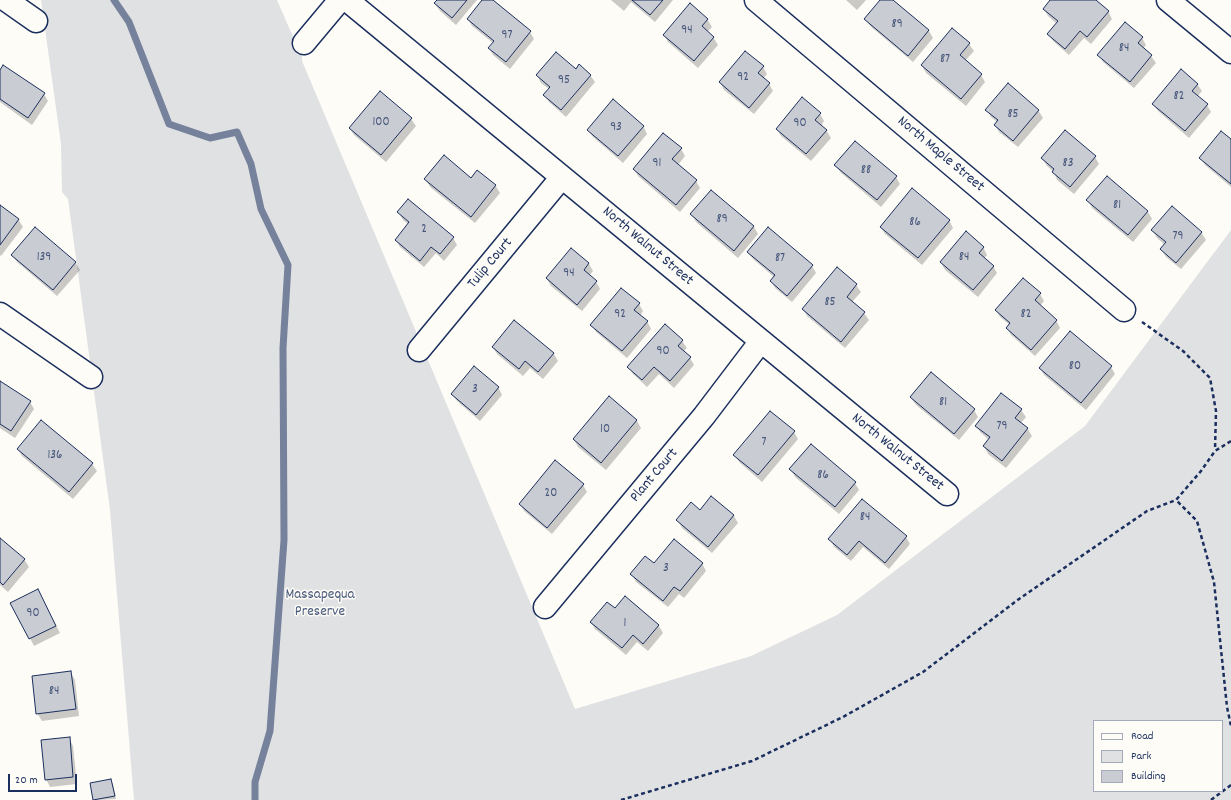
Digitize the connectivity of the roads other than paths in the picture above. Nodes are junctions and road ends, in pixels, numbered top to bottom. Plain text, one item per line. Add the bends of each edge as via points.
1 (6, 0) edge
2 (340, 0) edge
3 (347, 0) edge
4 (756, 0) edge
5 (1168, 0) edge
6 (36, 20) dead end
7 (304, 43) dead end
8 (1231, 52) edge
9 (562, 177) junction
10 (1124, 310) road end
11 (0, 314) edge
12 (761, 341) junction
13 (419, 350) dead end
14 (91, 377) dead end
15 (947, 494) dead end
16 (545, 608) dead end

1 - 6 street
2 - 7 street
3 - 9 street, North Walnut Street
4 - 10 street, North Maple Street
5 - 8 street
9 - 12 street, North Walnut Street
9 - 13 street, Tulip Court
11 - 14 street
12 - 15 street, North Walnut Street
12 - 16 street, Plant Court via 704,416

